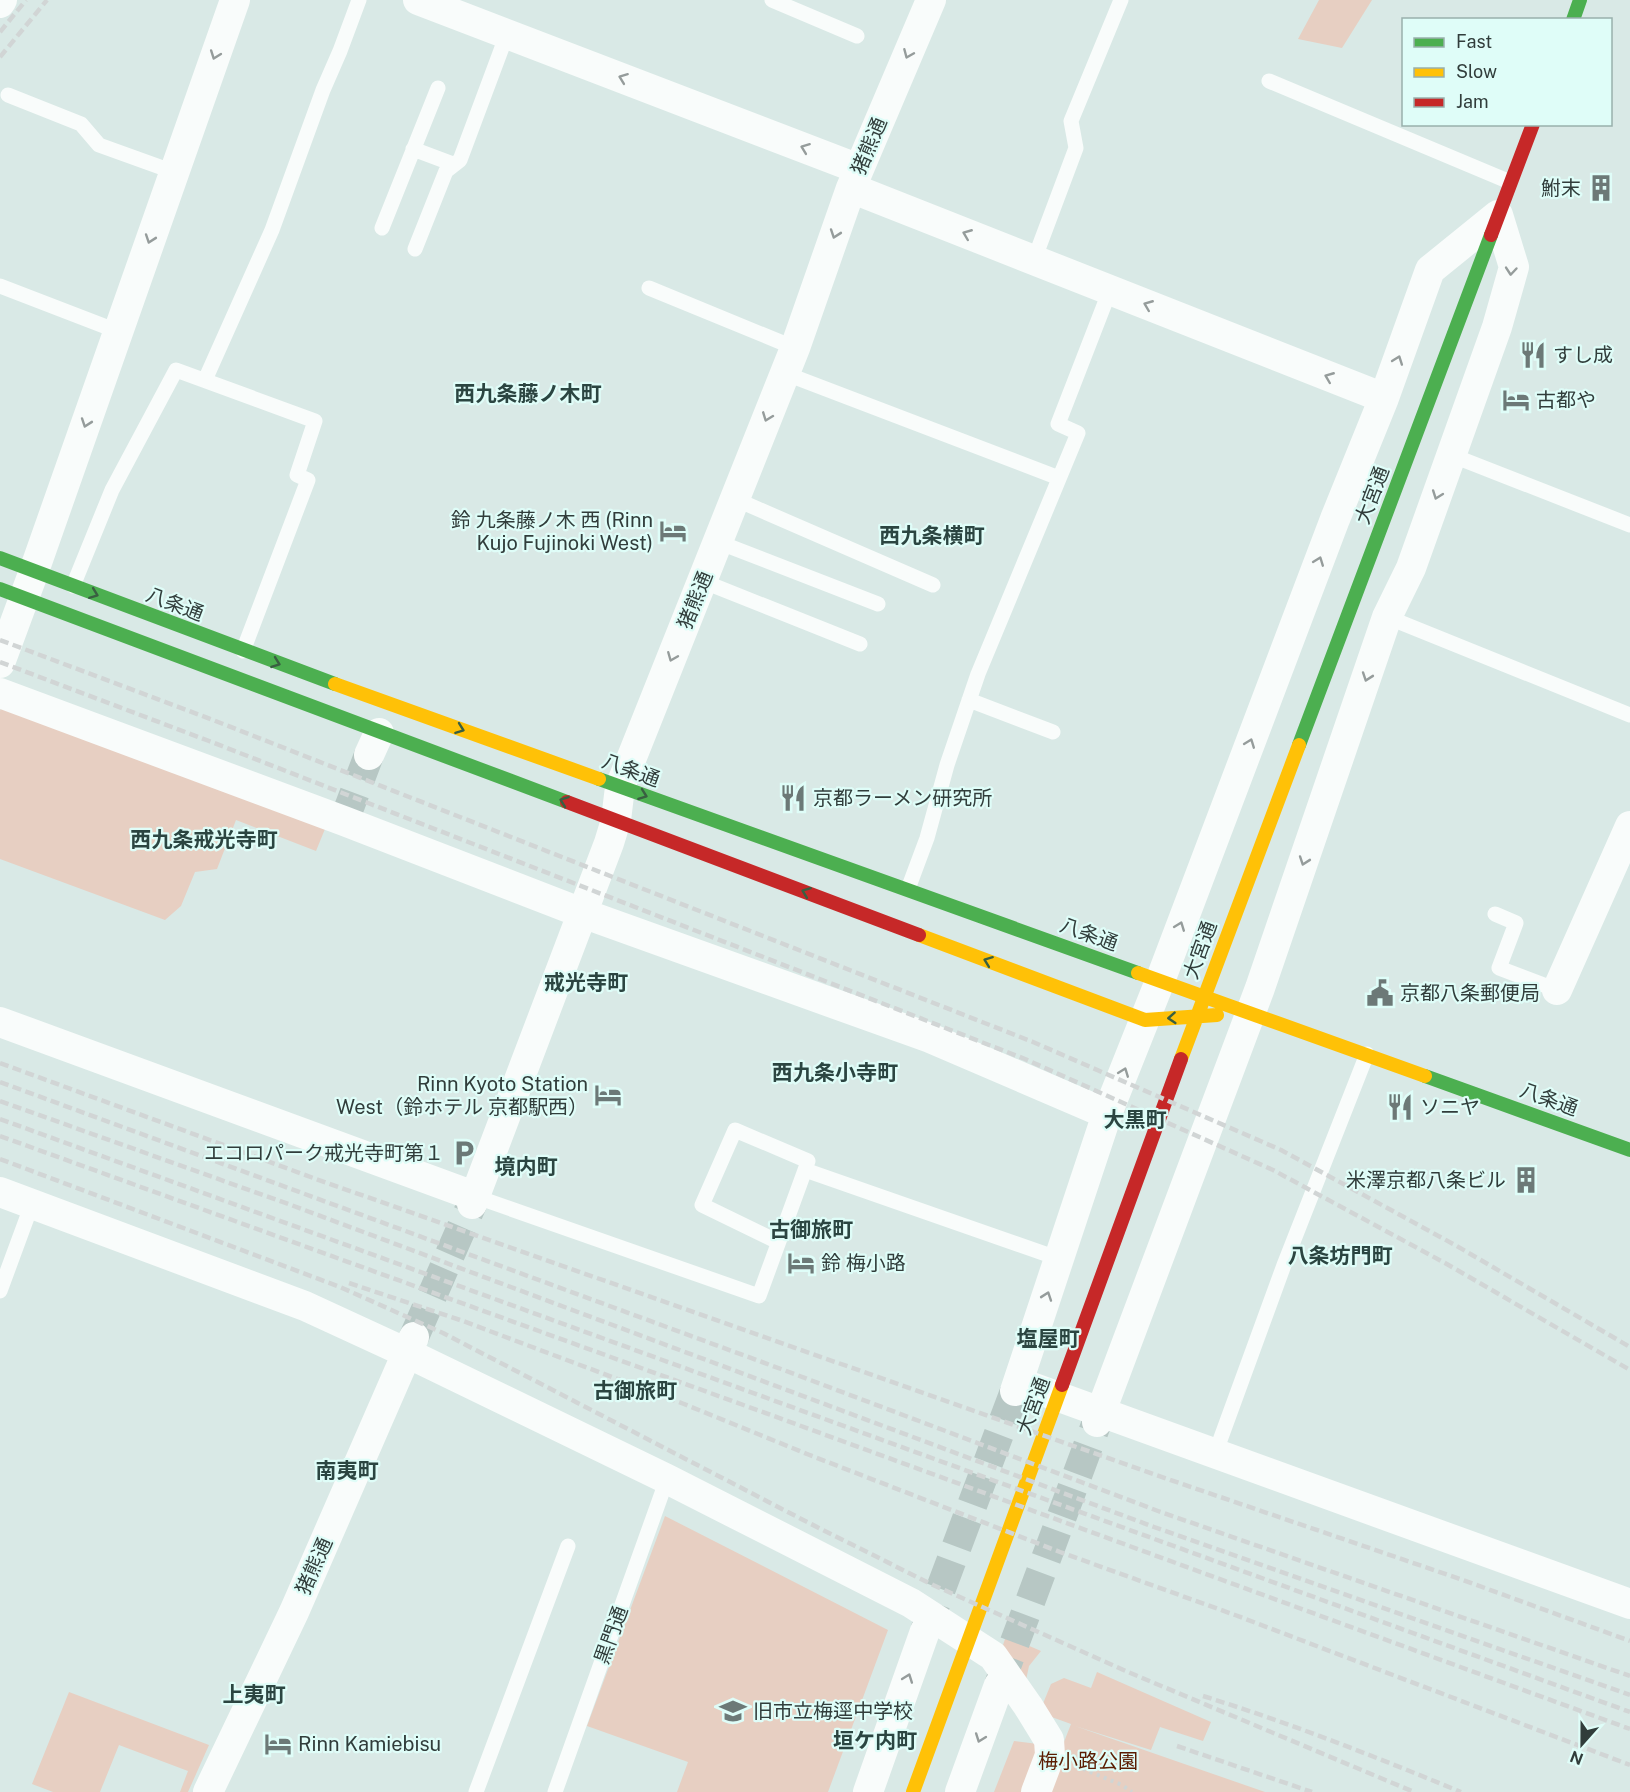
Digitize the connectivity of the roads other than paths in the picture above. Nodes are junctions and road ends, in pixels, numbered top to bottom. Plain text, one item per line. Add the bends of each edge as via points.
1 (235, 0) edge
2 (360, 0) edge
3 (772, 0) edge
4 (932, 0) edge
5 (1121, 0) edge
6 (1580, 0) edge
7 (430, 2) edge
8 (1574, 18) edge
9 (507, 34) junction
10 (857, 36) dead end
11 (1269, 81) dead end
12 (438, 88) dead end
13 (8, 95) dead end
14 (1532, 126) edge
15 (413, 149) junction
16 (453, 164) junction
17 (174, 172) junction
18 (855, 178) junction
19 (1510, 182) junction
20 (1498, 215) junction
21 (382, 228) dead end
22 (415, 249) dead end
23 (1034, 260) junction
24 (0, 286) edge
25 (650, 288) dead end
26 (1110, 290) junction
27 (117, 331) junction
28 (789, 361) junction
29 (205, 380) junction
30 (1384, 398) junction
31 (1451, 455) junction
32 (1059, 478) junction
33 (735, 499) junction
34 (1630, 525) edge
35 (718, 542) junction
36 (0, 558) edge
37 (702, 581) junction
38 (933, 585) dead end
39 (19, 586) edge
40 (73, 586) junction
41 (878, 604) dead end
42 (1387, 617) junction
43 (860, 644) dead end
44 (243, 651) junction
45 (0, 663) edge
46 (0, 693) edge
47 (969, 700) junction
48 (1630, 715) edge
49 (1053, 732) dead end
50 (620, 787) junction
51 (616, 820) junction
52 (1630, 825) edge
53 (908, 889) junction
54 (582, 913) junction
55 (1495, 914) dead end
56 (1160, 981) junction
57 (1557, 990) joint
58 (1251, 1012) junction
59 (1145, 1020) junction
60 (0, 1022) edge
61 (1366, 1054) junction
62 (1107, 1114) junction
63 (1630, 1150) edge
64 (805, 1170) junction
65 (0, 1192) edge
66 (473, 1200) junction
67 (32, 1204) junction
68 (778, 1242) junction
69 (1060, 1259) junction
70 (0, 1291) edge
71 (411, 1345) junction
72 (1099, 1418) junction
73 (1215, 1454) junction
74 (667, 1479) junction
75 (568, 1546) dead end
76 (1630, 1604) edge
77 (925, 1631) tunnel mouth
78 (999, 1685) tunnel mouth
79 (208, 1792) edge
80 (476, 1792) edge
81 (555, 1792) edge
82 (868, 1792) edge
83 (913, 1792) edge
84 (960, 1792) edge
85 (1036, 1792) edge

1 -> 17 street
2 - 29 lane via 272,230
3 - 10 lane
4 -> 18 street, 猪熊通
5 - 23 lane via 1071,121 1076,148
6 - 8 street
7 - 9 street
9 - 16 lane via 460,160
18 -> 9 street
11 - 19 lane
12 - 15 lane
13 - 17 lane via 81,124 99,145
14 - 19 street, 大宮通
15 - 16 lane
15 - 21 lane
16 - 22 lane via 446,171
17 -> 27 street
23 -> 18 street
18 -> 28 street, 猪熊通
19 - 20 street, 大宮通
30 -> 20 street via 1430,270
20 -> 31 street via 1514,267
20 - 83 street, 大宮通 via 1215,967
23 - 26 street
24 - 27 lane
25 - 28 lane
30 -> 26 street
26 - 32 lane via 1058,424 1078,433
27 -> 39 street
28 - 32 lane
28 -> 33 street, 猪熊通
29 - 40 lane via 176,370 112,490
29 - 44 lane via 315,421 297,475 308,480
56 -> 30 street
31 - 34 lane
31 -> 42 street via 1411,568
32 - 47 lane
33 - 35 street, 猪熊通
33 - 38 lane
35 - 37 street, 猪熊通
35 - 41 lane
36 - 39 street, 八条通
37 - 43 lane
37 -> 50 street, 猪熊通
39 - 40 street, 八条通
39 - 45 street
51 -> 39 street, 八条通 via 374,744
40 -> 44 street, 八条通
42 - 48 lane
42 -> 58 street
44 -> 50 street, 八条通
46 - 54 street
47 - 49 lane
47 - 53 lane
50 - 51 street, 猪熊通
50 -> 53 street, 八条通
51 - 54 street, 猪熊通
59 -> 51 street, 八条通
52 - 57 street
53 - 56 street, 八条通
54 - 62 street via 930,1038
54 - 66 street, 猪熊通
55 - 57 lane via 1516,922 1499,968
56 - 58 street, 八条通
56 - 59 street
58 -> 59 street, 八条通
58 - 61 street, 八条通
58 - 72 street
62 -> 59 street
60 - 66 street
61 - 63 street, 八条通
61 - 73 lane
62 - 69 street
64 - 68 lane
64 - 68 lane via 808,1161 735,1130 702,1205
64 - 69 lane
65 - 67 street
66 - 68 lane via 759,1296
67 - 70 lane
67 - 71 street
72 -> 69 street via 1016,1387
71 - 74 street
71 - 79 street, 猪熊通 via 294,1612
72 - 73 street
73 - 76 street
74 - 81 lane, 黒門通
74 - 85 street via 911,1603 993,1656 1049,1740 1050,1755
75 - 80 lane
82 -> 77 street
78 -> 84 street

